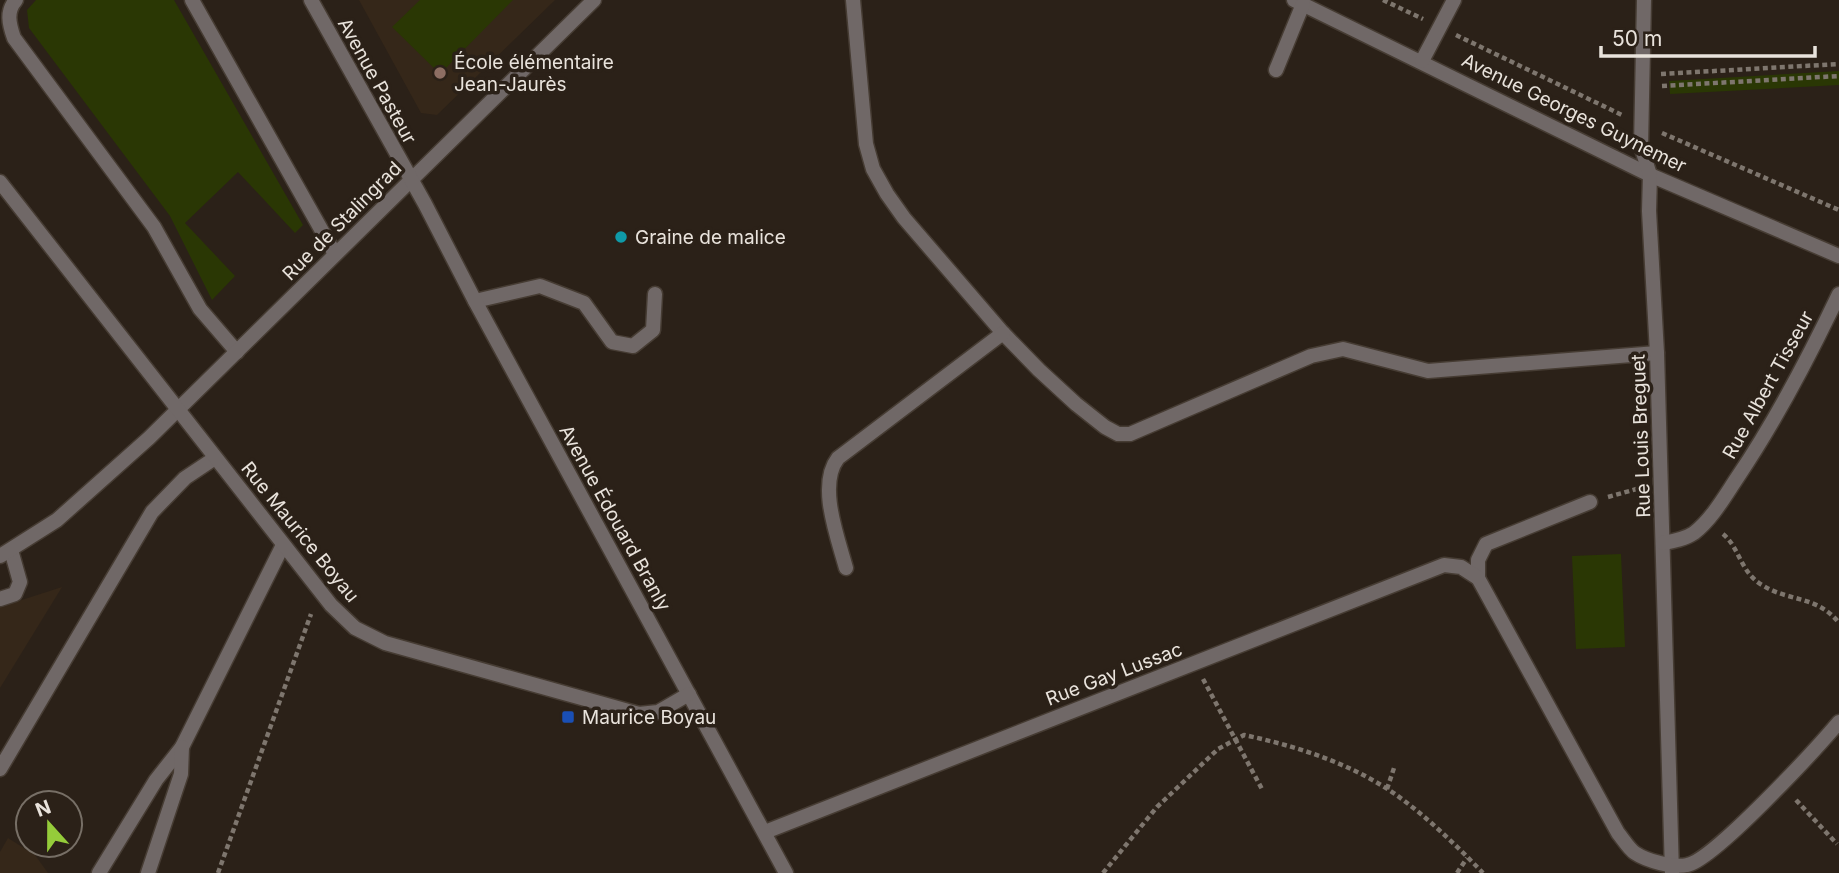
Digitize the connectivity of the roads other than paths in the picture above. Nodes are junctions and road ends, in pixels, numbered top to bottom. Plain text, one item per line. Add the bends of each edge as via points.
1 (192, 0) edge
2 (311, 0) edge
3 (594, 0) edge
4 (853, 0) edge
5 (1454, 0) edge
6 (1644, 0) edge
7 (12, 2) edge
8 (1298, 2) edge
9 (1422, 61) junction
10 (1276, 70) dead end
11 (1650, 175) junction
12 (411, 180) junction
13 (0, 182) edge
14 (335, 254) junction
15 (1839, 256) edge
16 (1839, 293) edge
17 (655, 294) dead end
18 (475, 301) junction
19 (1003, 333) junction
20 (237, 352) junction
21 (1657, 353) junction
22 (178, 410) junction
23 (215, 458) junction
24 (1590, 502) road end
25 (1663, 543) junction
26 (284, 545) junction
27 (6, 553) edge
28 (846, 568) dead end
29 (1478, 578) junction
30 (0, 599) edge
31 (689, 694) junction
32 (1839, 722) edge
33 (182, 747) junction
34 (0, 769) edge
35 (765, 832) junction
36 (1672, 870) edge
37 (99, 873) edge
38 (148, 873) edge
39 (786, 873) edge

1 - 14 street
2 - 12 street, Avenue Pasteur
3 - 12 street, Rue de Stalingrad
4 - 19 street via 866,144 873,169 904,218
5 - 9 street
6 - 11 street, Rue Louis Breguet via 1641,146
7 - 20 street via 9,27 14,38 154,227 200,309
8 - 9 street, Avenue Georges Guynemer
8 - 10 street
9 - 11 street, Avenue Georges Guynemer
11 - 15 street, Avenue Georges Guynemer
11 - 21 street, Rue Louis Breguet
12 - 14 street, Rue de Stalingrad
12 - 18 street, Avenue Édouard Branly
13 - 22 street, Rue Maurice Boyau
14 - 20 street, Rue de Stalingrad
16 - 25 street, Rue Albert Tisseur via 1763,440 1706,520 1687,537
17 - 18 street via 653,330 634,346 612,342 584,303 540,286
18 - 31 street, Avenue Édouard Branly
19 - 21 street via 1085,412 1118,434 1130,434 1311,356 1343,349 1428,371
19 - 28 street via 833,464 830,512
20 - 22 street, Rue de Stalingrad
21 - 25 street, Rue Louis Breguet
22 - 23 street, Rue Maurice Boyau
22 - 27 street, Rue de Stalingrad via 57,520
23 - 26 street, Rue Maurice Boyau
23 - 34 street via 185,478 152,512
24 - 29 street via 1486,544 1478,560
25 - 36 street, Rue Louis Breguet
26 - 31 street, Rue Maurice Boyau via 355,628 385,643 639,714 658,712
26 - 33 street
27 - 30 street via 20,582 15,594
29 - 35 street, Rue Gay Lussac via 1461,567 1444,565
29 - 36 street via 1618,833 1635,853
31 - 35 street, Avenue Édouard Branly
32 - 36 street via 1707,856
33 - 37 street via 156,780
33 - 38 street via 181,774
35 - 39 street, Avenue Édouard Branly

